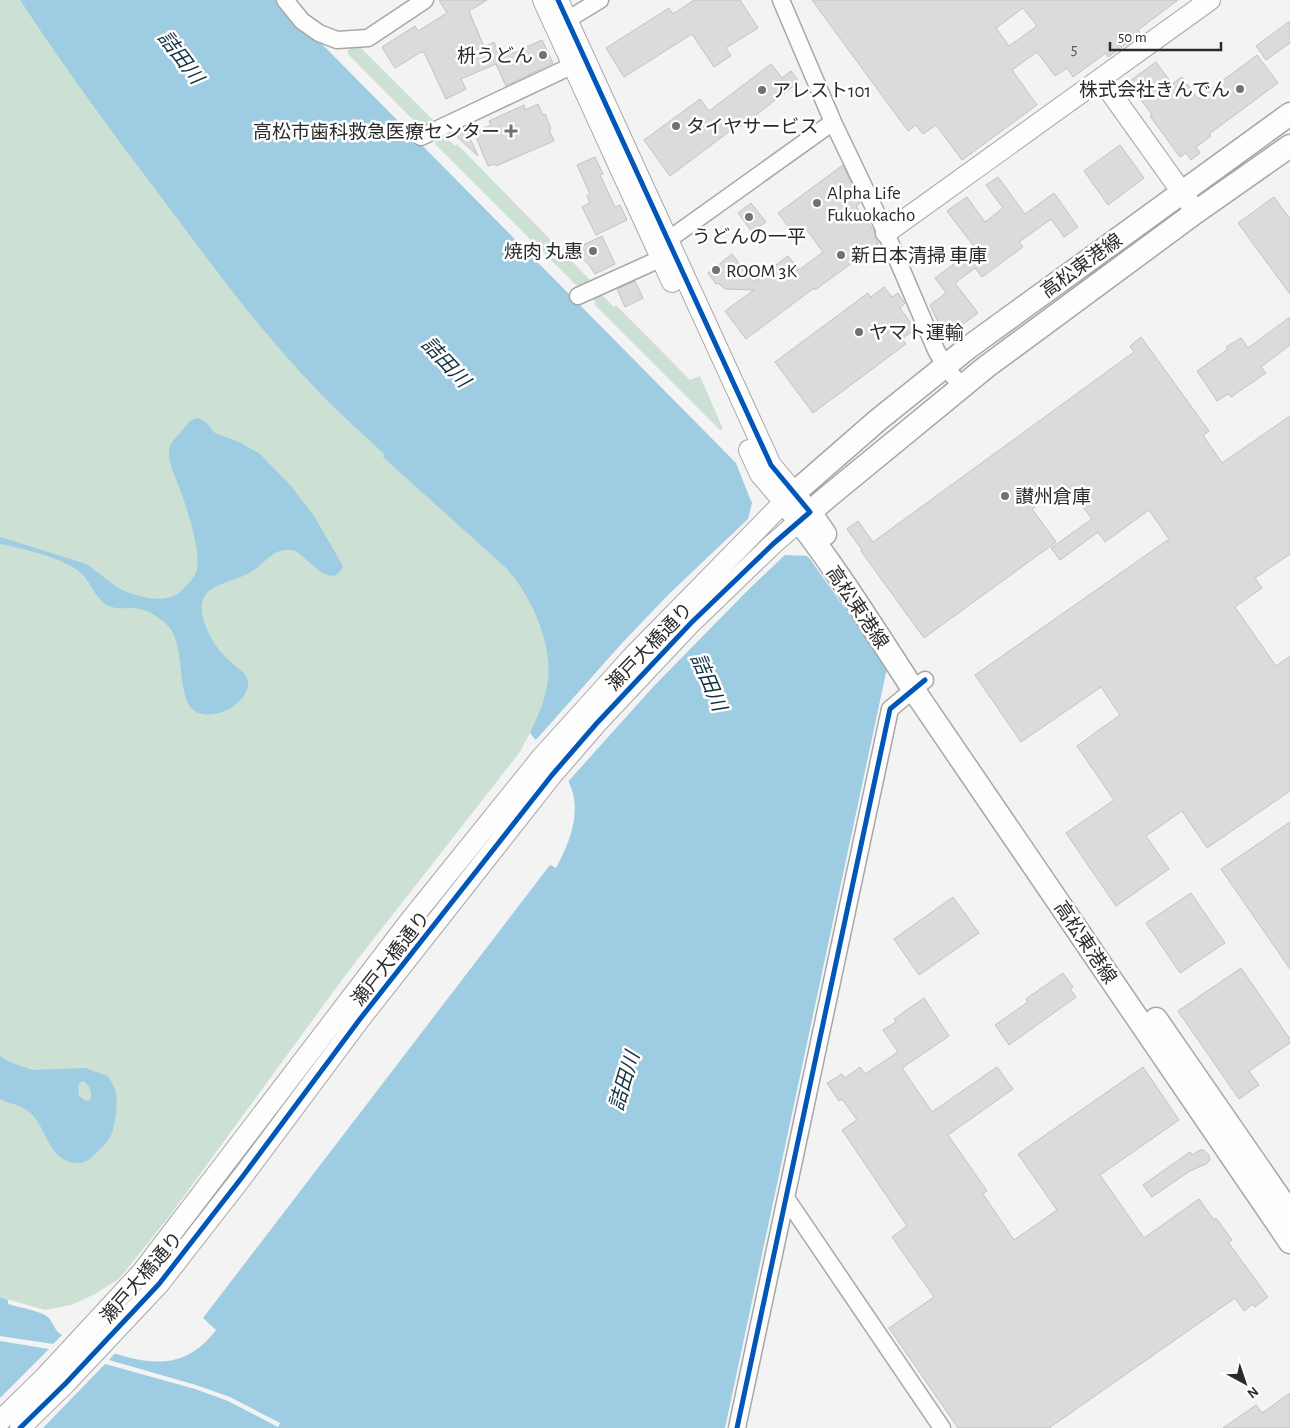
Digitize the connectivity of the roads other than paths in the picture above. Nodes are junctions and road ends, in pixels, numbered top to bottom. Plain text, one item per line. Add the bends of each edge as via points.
1 (285, 0) edge
2 (425, 0) edge
3 (543, 0) edge
4 (558, 0) edge
5 (600, 0) edge
6 (781, 0) edge
7 (1210, 0) edge
8 (568, 20) junction
9 (579, 62) junction
10 (1101, 78) junction
11 (1290, 114) edge
12 (833, 122) junction
13 (421, 137) dead end
14 (1290, 146) edge
15 (1182, 192) junction
16 (1196, 212) junction
17 (886, 233) junction
18 (667, 251) junction
19 (578, 296) dead end
20 (945, 366) junction
21 (961, 386) junction
22 (784, 502) junction
23 (800, 521) junction
24 (919, 684) junction
25 (786, 1198) junction
26 (1290, 1214) edge
27 (1290, 1242) edge
28 (0, 1421) edge
29 (20, 1428) edge
30 (737, 1428) edge
31 (942, 1428) edge

1 - 2 street via 302,21 318,33 337,40 368,38
3 - 9 street
4 - 8 street
5 - 8 street
6 - 12 street
7 - 10 street
8 - 9 street
9 - 13 street
9 - 18 street
10 - 15 street
10 - 17 street
11 - 15 main road, 高松東港線
12 - 17 street
12 - 18 street
14 - 16 main road, 高松東港線
15 - 16 street
15 - 20 main road, 高松東港線
16 - 21 main road, 高松東港線
17 - 20 street
18 - 19 street
18 - 22 street via 771,465
20 - 21 street
20 - 22 main road, 高松東港線
21 - 23 main road, 高松東港線
22 - 23 main road, 高松東港線
22 - 28 street, 瀬戸大橋通り via 632,656 541,758 409,922 142,1272
23 - 24 main road, 高松東港線
23 - 29 street, 瀬戸大橋通り via 677,637 552,774 360,1019 159,1284
24 - 25 street via 890,709
24 - 26 main road, 高松東港線
24 - 27 main road, 高松東港線
25 - 30 street
25 - 31 street

